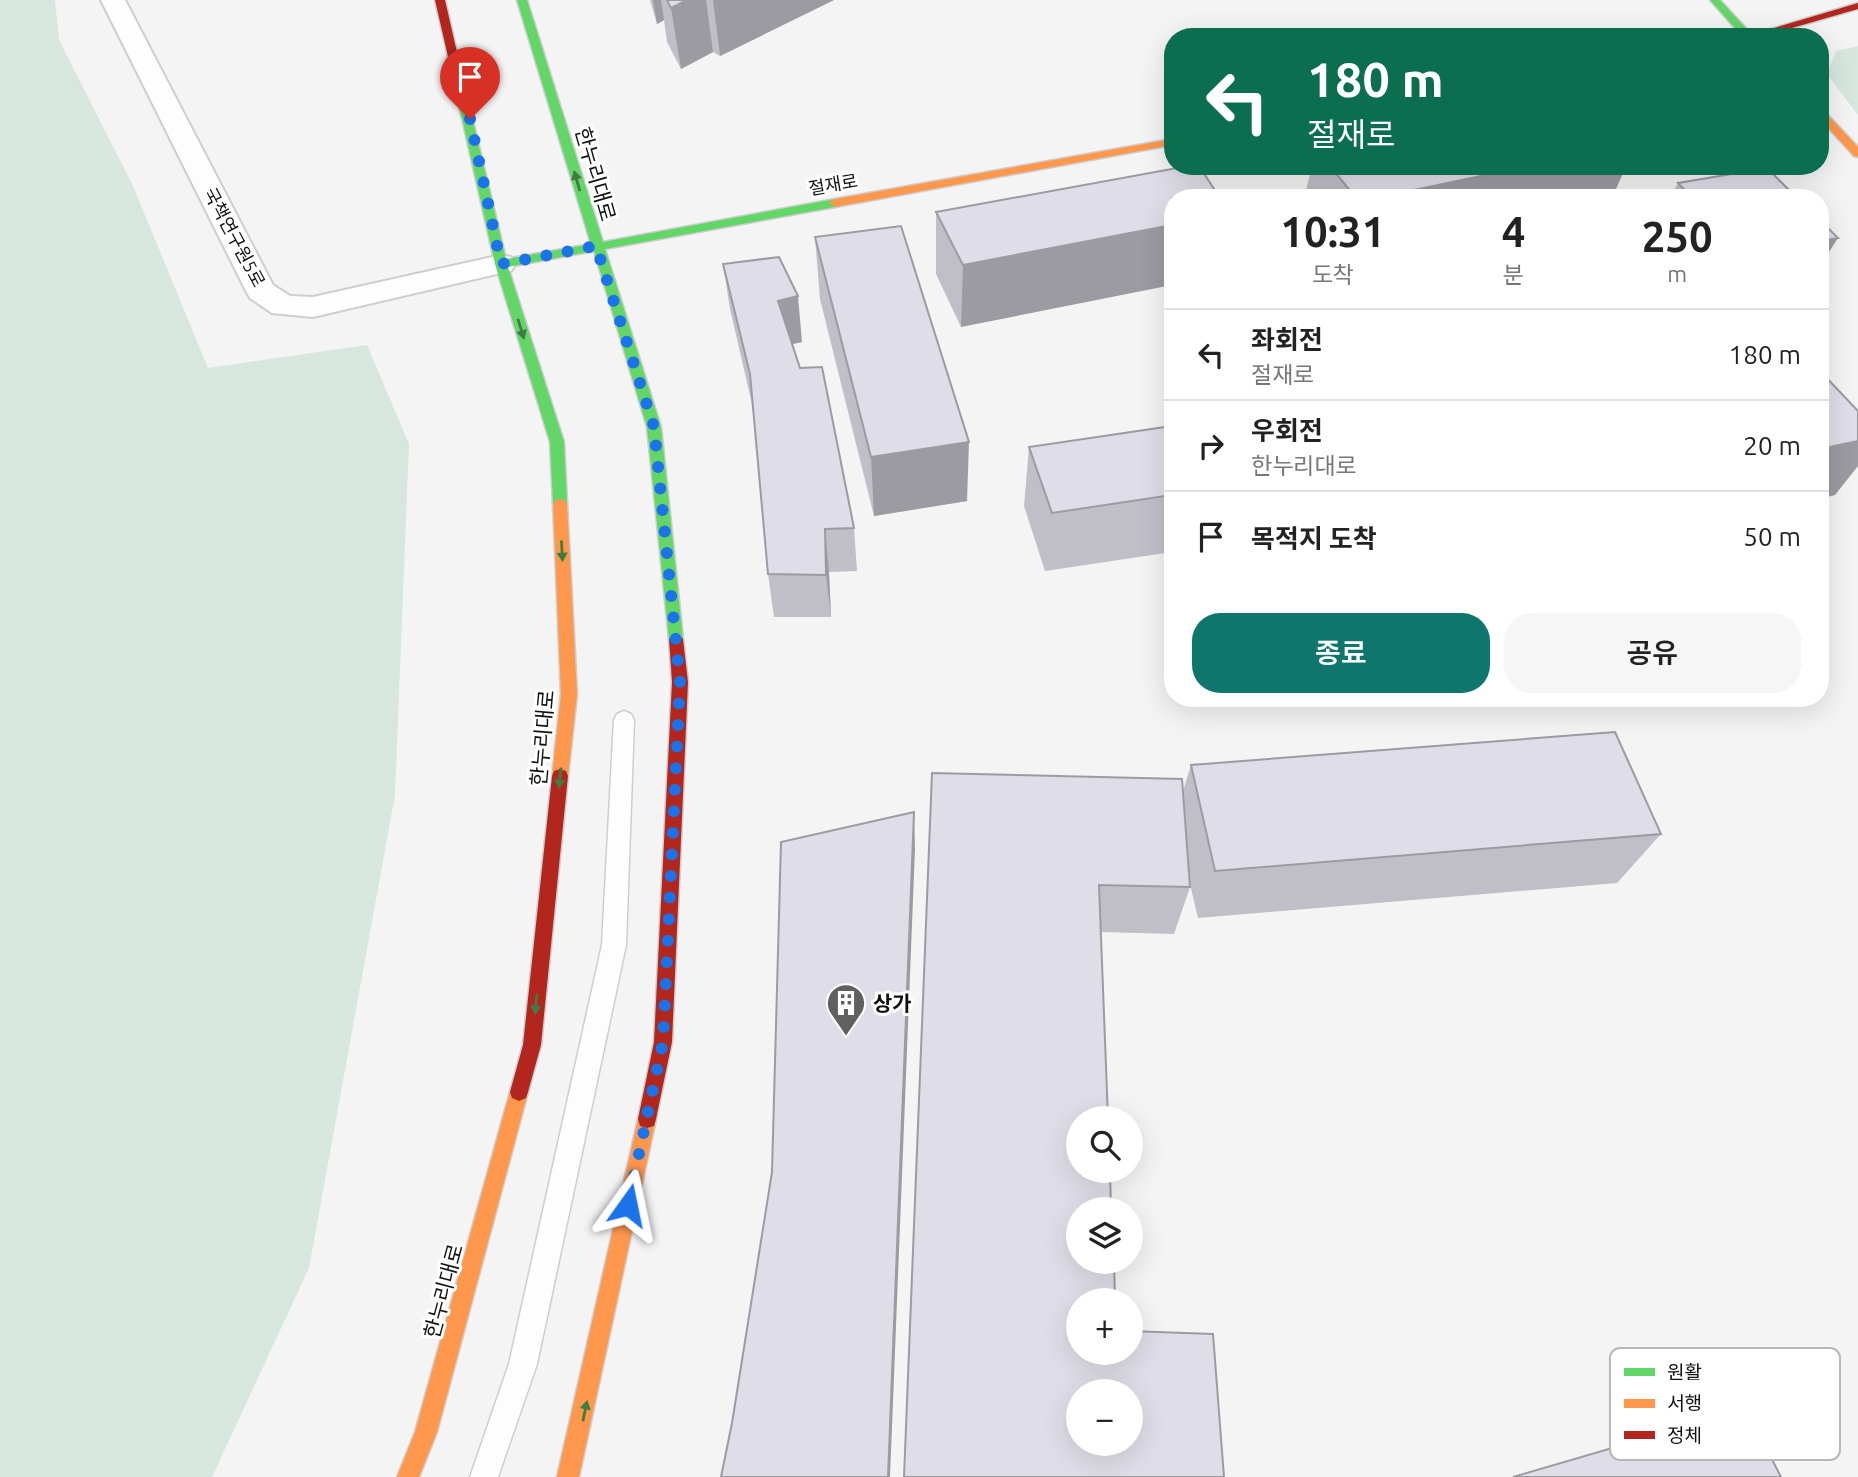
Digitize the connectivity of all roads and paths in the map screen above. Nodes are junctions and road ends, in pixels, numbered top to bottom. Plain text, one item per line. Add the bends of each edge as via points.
1 (113, 0) edge
2 (440, 0) edge
3 (522, 0) edge
4 (1715, 0) edge
5 (1858, 6) edge
6 (1741, 28) edge
7 (1778, 28) edge
8 (1829, 123) edge
9 (1164, 143) edge
10 (1858, 154) edge
11 (596, 246) junction
12 (501, 264) junction
13 (624, 720) dead end
14 (408, 1477) edge
15 (484, 1477) edge
16 (568, 1477) edge

1 - 12 street, 국책연구원5로 via 261,291 283,306 313,307
2 - 12 street, 한누리대로
11 -> 3 street, 한누리대로
4 - 6 street
5 - 7 street
8 - 10 street
9 - 11 street, 절재로
11 - 12 street, 절재로
16 -> 11 street, 한누리대로 via 663,1042 680,682 654,427
12 -> 14 street, 한누리대로 via 556,442 569,694 531,1045 426,1432
13 - 15 lane via 614,945 523,1364

